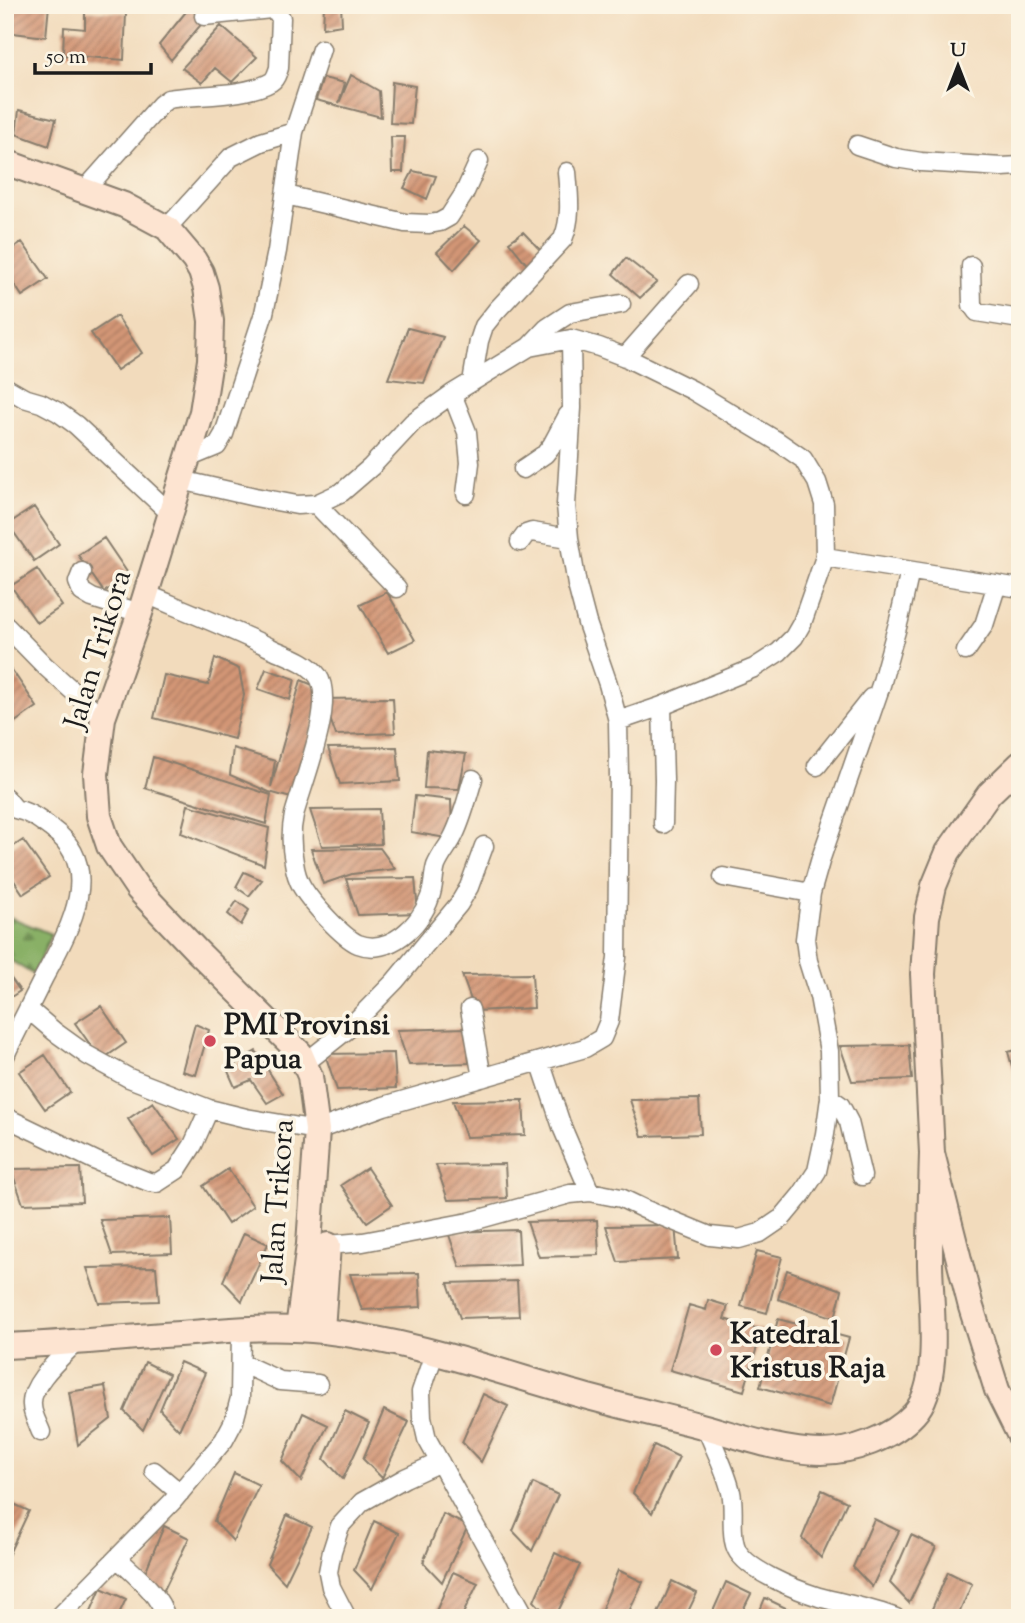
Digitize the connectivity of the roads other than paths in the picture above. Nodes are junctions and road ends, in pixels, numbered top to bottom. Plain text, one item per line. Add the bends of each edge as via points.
1 (204, 16) dead end
2 (321, 49) dead end
3 (294, 132) junction
4 (857, 145) dead end
5 (479, 161) dead end
6 (5, 162) edge
7 (1020, 166) edge
8 (567, 172) dead end
9 (84, 191) junction
10 (286, 195) junction
11 (167, 228) junction
12 (971, 267) dead end
13 (689, 284) dead end
14 (621, 304) dead end
15 (1020, 320) edge
16 (571, 339) junction
17 (529, 346) junction
18 (625, 357) junction
19 (472, 382) junction
20 (5, 387) edge
21 (452, 394) junction
22 (572, 408) junction
23 (185, 469) junction
24 (523, 469) dead end
25 (466, 494) dead end
26 (316, 504) junction
27 (171, 514) junction
28 (569, 538) junction
29 (520, 542) dead end
30 (825, 557) junction
31 (910, 570) junction
32 (82, 572) dead end
33 (997, 584) junction
34 (397, 588) dead end
35 (1020, 588) edge
36 (143, 603) junction
37 (5, 625) edge
38 (966, 651) dead end
39 (881, 685) junction
40 (663, 705) junction
41 (103, 718) junction
42 (618, 721) junction
43 (1020, 764) edge
44 (817, 766) dead end
45 (473, 779) dead end
46 (9, 808) edge
47 (663, 824) dead end
48 (484, 846) dead end
49 (723, 877) dead end
50 (811, 893) junction
51 (28, 1009) junction
52 (470, 1009) dead end
53 (5, 1056) edge
54 (540, 1061) junction
55 (305, 1063) junction
56 (482, 1078) junction
57 (830, 1098) junction
58 (209, 1109) junction
59 (5, 1116) edge
60 (317, 1130) junction
61 (932, 1153) junction
62 (863, 1176) dead end
63 (590, 1192) junction
64 (319, 1245) junction
65 (971, 1307) junction
66 (932, 1308) junction
67 (241, 1329) junction
68 (310, 1330) junction
69 (77, 1341) junction
70 (5, 1346) edge
71 (435, 1351) junction
72 (241, 1363) junction
73 (318, 1384) dead end
74 (706, 1427) junction
75 (41, 1432) dead end
76 (1020, 1436) edge
77 (440, 1462) junction
78 (154, 1471) dead end
79 (180, 1493) junction
80 (117, 1558) junction
81 (58, 1618) edge
82 (166, 1618) edge
83 (347, 1618) edge
84 (526, 1618) edge
85 (896, 1618) edge

1 - 9 street via 276,11 281,18 276,76 242,92 168,99
2 - 3 street
3 - 10 street
3 - 11 street via 231,157
4 - 7 street via 921,162
5 - 10 street via 449,218 429,224 405,223
6 - 9 street, Jalan Trikora
8 - 19 street via 569,225 563,239 484,326
9 - 11 street, Jalan Trikora
10 - 23 street via 264,313 224,434 216,446
11 - 23 street, Jalan Trikora via 201,272 211,321 202,412
12 - 15 street via 976,312
13 - 18 street
14 - 17 street via 570,313
16 - 17 street
16 - 18 street
16 - 22 street
17 - 19 street
18 - 30 street via 692,390 803,459 824,504
19 - 21 street
20 - 27 street via 76,425
21 - 25 street via 467,432
21 - 26 street via 413,422 342,492
22 - 24 street via 545,454
22 - 28 street via 566,505
23 - 26 street via 265,499
23 - 27 street, Jalan Trikora
26 - 34 street
27 - 36 street, Jalan Trikora
28 - 29 street via 532,532
28 - 42 street via 583,610
30 - 31 street
30 - 40 street via 802,623 779,652
31 - 33 street
31 - 39 street
32 - 36 street via 78,582 82,592 92,598
33 - 35 street
33 - 38 street via 984,625
36 - 41 street, Jalan Trikora
36 - 45 street via 241,633 316,673 322,708 294,817 294,864 302,886 320,911 358,944 388,944 422,914 437,863 452,839
37 - 41 street
39 - 44 street
39 - 50 street
40 - 42 street
40 - 47 street
41 - 55 street, Jalan Trikora via 96,774 99,816 109,846 138,890 281,1033
42 - 54 street via 617,957 609,1021 602,1038 585,1048
43 - 61 street via 989,794 948,852 934,886 923,974
46 - 51 street via 28,811 67,841 78,863 75,913
48 - 55 street via 459,904 386,990 348,1029
49 - 50 street
50 - 57 street via 805,939 829,1051
51 - 53 street
51 - 58 street via 87,1055 129,1078
52 - 56 street
54 - 56 street
54 - 63 street
55 - 60 street, Jalan Trikora
56 - 60 street
57 - 62 street via 849,1122
57 - 63 street via 817,1171 782,1218 760,1233 739,1240 710,1236 621,1198
58 - 59 street via 177,1170 157,1183 96,1161
58 - 60 street
60 - 64 street, Jalan Trikora
61 - 65 street
61 - 66 street
63 - 64 street via 469,1222 363,1242
64 - 68 street, Jalan Trikora
65 - 66 street via 948,1297
65 - 76 street via 997,1390
66 - 74 street via 931,1369 923,1400 905,1422 871,1442 843,1451 800,1451
67 - 68 street
67 - 69 street
67 - 72 street
68 - 71 street
69 - 70 street
69 - 75 street via 33,1394 32,1409
71 - 74 street
71 - 77 street via 421,1392 422,1417 427,1439
72 - 73 street via 279,1381
72 - 79 street via 234,1421
74 - 85 street via 731,1493 735,1547 744,1560 768,1576 818,1596
77 - 83 street via 362,1502 340,1526 328,1572
77 - 84 street
78 - 79 street
79 - 80 street
80 - 81 street
80 - 82 street via 151,1591

